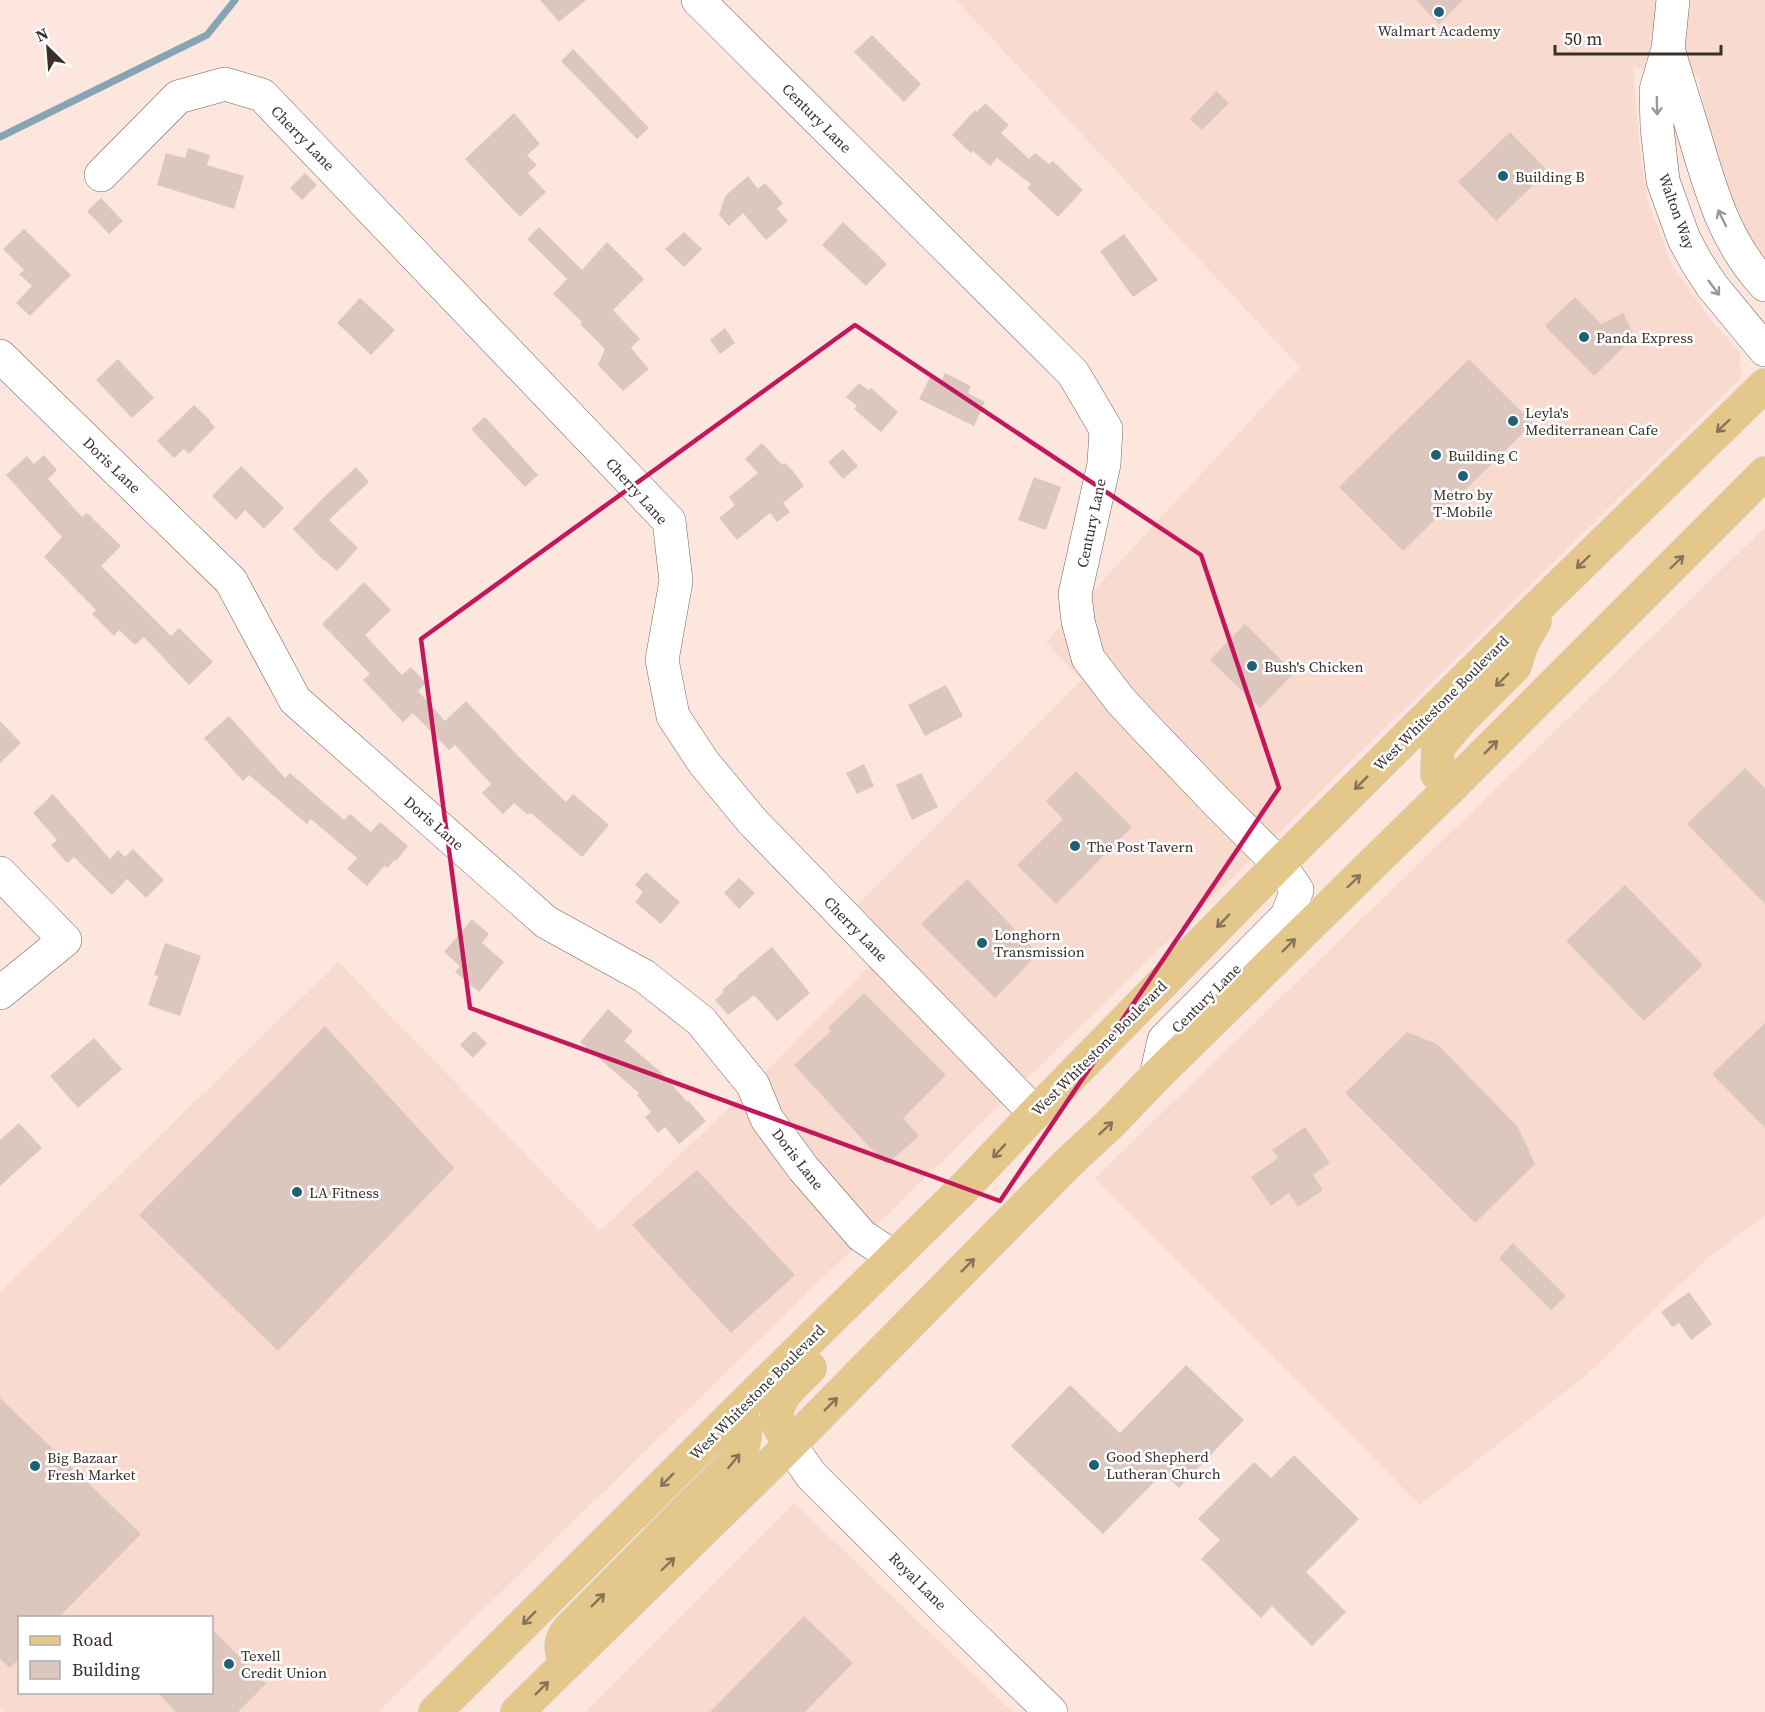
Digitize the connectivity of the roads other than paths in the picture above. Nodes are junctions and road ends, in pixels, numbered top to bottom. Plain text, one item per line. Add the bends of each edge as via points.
1 (698, 0) edge
2 (1673, 0) edge
3 (1668, 49) junction
4 (101, 175) dead end
5 (1765, 285) edge
6 (1765, 350) edge
7 (0, 356) edge
8 (1765, 385) edge
9 (1765, 473) edge
10 (1551, 594) junction
11 (1450, 788) junction
12 (1279, 864) junction
13 (0, 873) edge
14 (0, 993) edge
15 (1156, 1076) junction
16 (1035, 1113) junction
17 (961, 1191) junction
18 (894, 1257) junction
19 (738, 1410) junction
20 (790, 1445) junction
21 (566, 1664) junction
22 (435, 1712) edge
23 (517, 1712) edge
24 (1051, 1712) edge

1 - 12 street, Century Lane via 1073,373 1106,429 1104,464 1076,594 1077,621 1088,658 1120,700
2 - 3 street, Walton Way
5 -> 3 street, Walton Way via 1742,256 1716,206
3 -> 6 street, Walton Way via 1656,90 1663,181 1697,263
4 - 16 street, Cherry Lane via 178,97 225,84 262,95 669,521 676,581 663,660 673,717 704,763 752,821
7 - 18 street, Doris Lane via 231,581 295,700 546,922 644,976 701,1021 753,1085 767,1119 803,1168 862,1236
8 -> 10 main road, West Whitestone Boulevard
11 -> 9 main road
10 -> 11 main road via 1521,646 1515,666 1438,747 1437,774
10 -> 12 main road, West Whitestone Boulevard
15 -> 11 main road
12 - 15 street, Century Lane via 1297,890 1287,916 1164,1040
12 -> 16 main road, West Whitestone Boulevard
13 - 14 street via 65,940
20 -> 15 main road
16 -> 17 main road, West Whitestone Boulevard
17 - 18 main road, West Whitestone Boulevard
17 - 20 main road via 959,1214 953,1226 780,1401 778,1424
18 - 19 main road, West Whitestone Boulevard
21 -> 19 main road via 561,1643 569,1629 738,1458 746,1438 745,1423
19 -> 22 main road, West Whitestone Boulevard
21 -> 20 main road
20 - 24 street, Royal Lane via 811,1475
23 -> 21 main road

